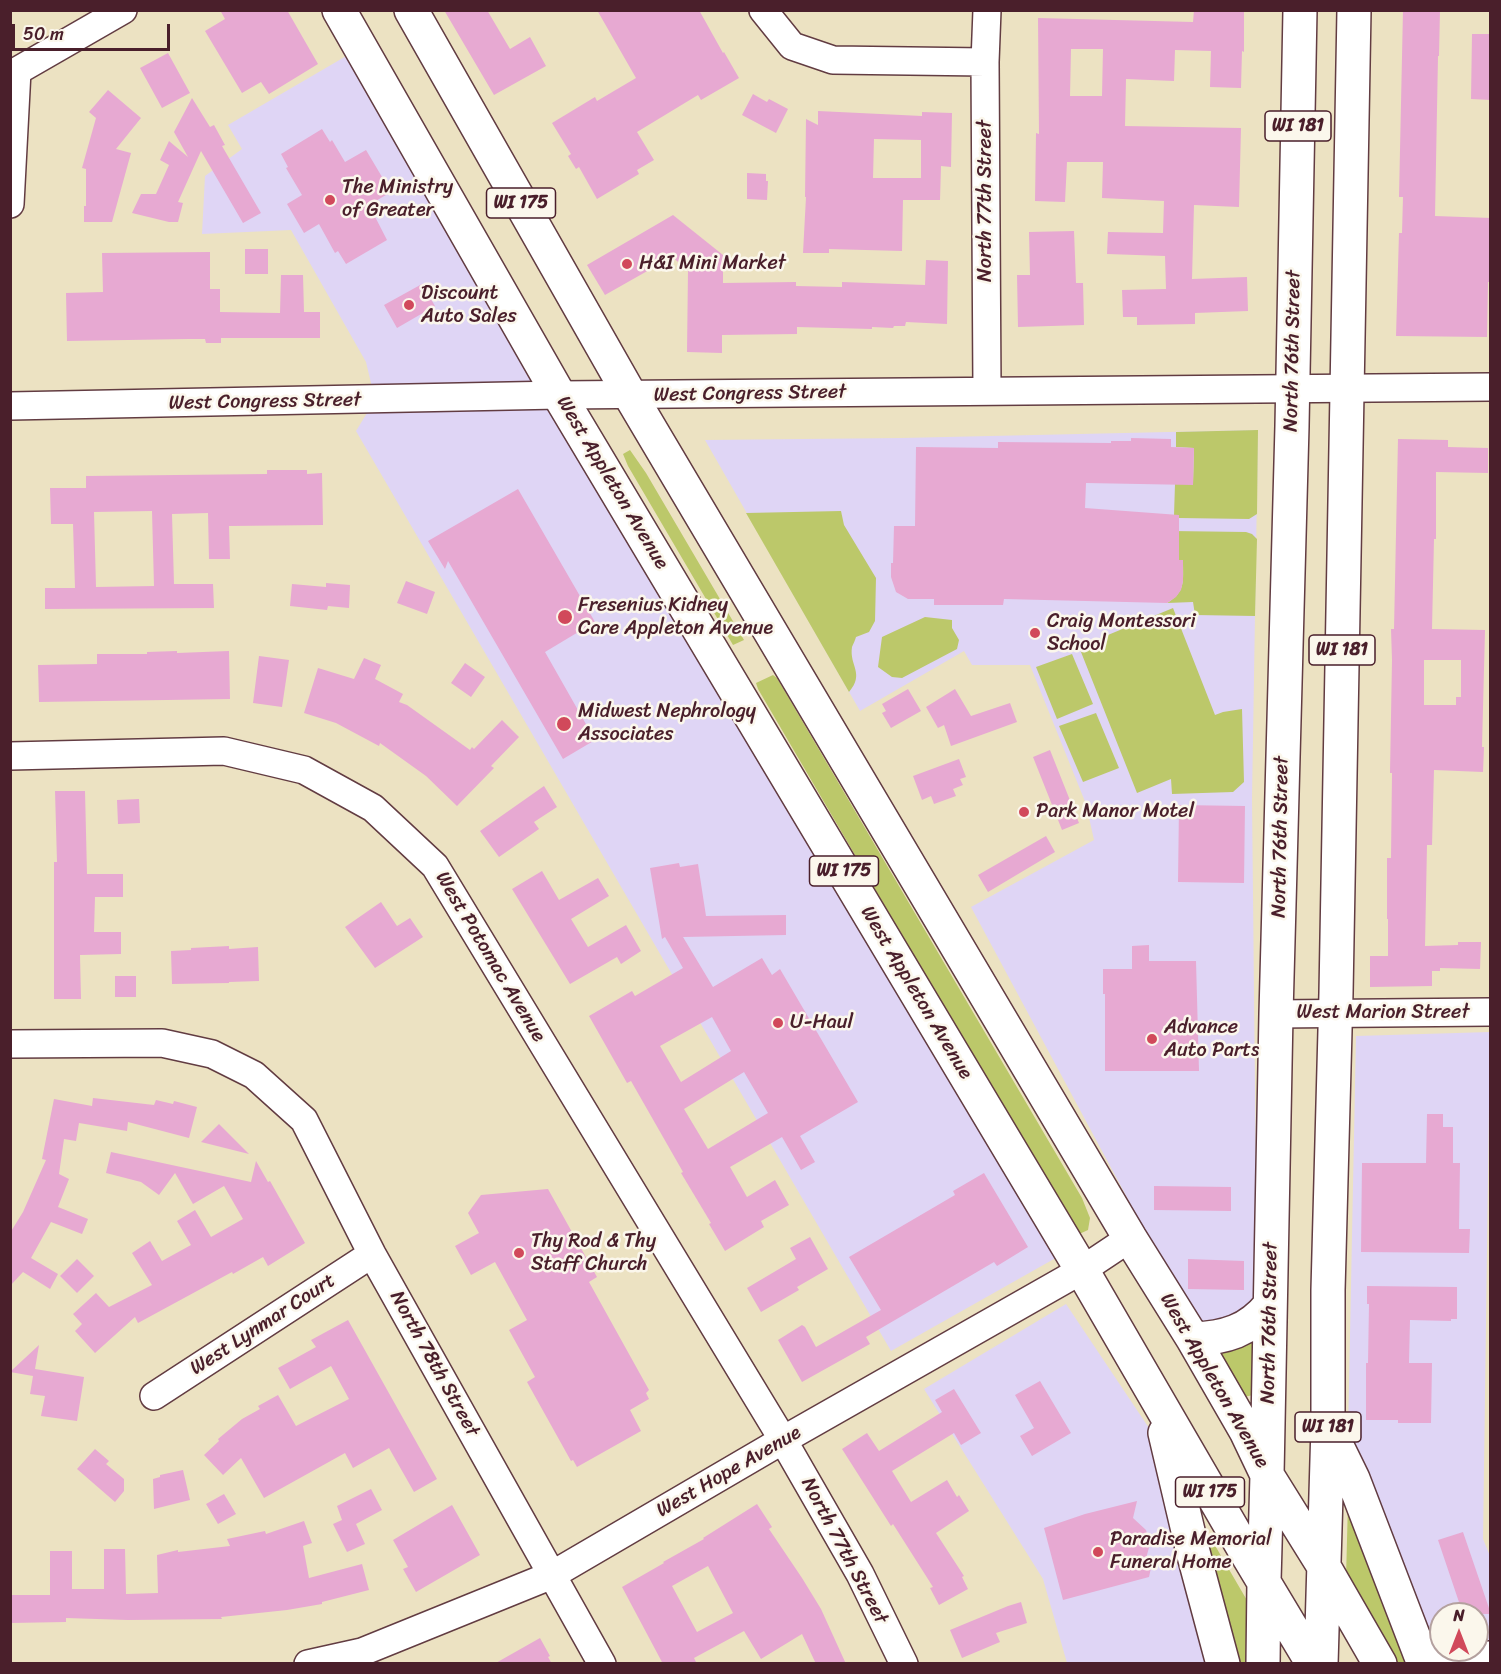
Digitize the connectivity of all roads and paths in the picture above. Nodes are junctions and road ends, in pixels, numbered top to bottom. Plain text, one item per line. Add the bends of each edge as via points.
1 (123, 10) edge
2 (339, 10) edge
3 (411, 10) edge
4 (763, 10) edge
5 (987, 10) edge
6 (1300, 10) edge
7 (1354, 10) edge
8 (985, 62) junction
9 (14, 64) edge
10 (10, 204) edge
11 (1491, 387) edge
12 (1292, 389) junction
13 (1347, 389) junction
14 (987, 391) junction
15 (559, 395) junction
16 (630, 395) junction
17 (10, 406) edge
18 (10, 756) edge
19 (1491, 1012) edge
20 (1335, 1013) junction
21 (1276, 1014) junction
22 (10, 1044) edge
23 (1130, 1238) junction
24 (372, 1254) junction
25 (1082, 1270) junction
26 (1270, 1305) junction
27 (1193, 1339) junction
28 (154, 1396) dead end
29 (1158, 1402) junction
30 (1328, 1426) junction
31 (783, 1440) junction
32 (1267, 1475) junction
33 (1323, 1565) junction
34 (552, 1575) junction
35 (1264, 1581) junction
36 (1491, 1654) edge
37 (1424, 1660) edge
38 (308, 1664) edge
39 (602, 1664) edge
40 (904, 1664) edge
41 (1223, 1664) edge
42 (1263, 1664) edge
43 (1313, 1664) edge
44 (1321, 1664) edge
45 (1380, 1664) edge

1 - 9 street
2 - 15 main road, West Appleton Avenue / WI 175
3 - 16 main road, West Appleton Avenue / WI 175
4 - 8 street via 792,46 833,60
5 - 8 street, North 77th Street
6 - 12 main road, North 76th Street / WI 181
7 - 13 main road, WI 181
8 - 14 street, North 77th Street
9 - 10 street
11 - 13 street, West Congress Street
12 - 13 street, West Congress Street
12 - 14 street, West Congress Street
12 - 21 main road, North 76th Street / WI 181
13 - 20 main road, WI 181
14 - 16 street, West Congress Street
15 - 16 street, West Congress Street
15 - 17 street, West Congress Street
15 - 25 main road, West Appleton Avenue / WI 175
16 - 23 main road, West Appleton Avenue / WI 175
18 - 31 street, West Potomac Avenue via 224,751 304,770 373,808 435,866
19 - 20 street, West Marion Street
20 - 21 street, West Marion Street
20 - 30 main road, WI 181
21 - 26 main road, North 76th Street / WI 181
22 - 24 street, North 78th Street via 162,1043 212,1054 254,1076 304,1120
23 - 25 street, West Hope Avenue
23 - 27 main road, West Appleton Avenue / WI 175
24 - 28 street, West Lynmar Court
24 - 34 street, North 78th Street
25 - 29 main road, West Appleton Avenue / WI 175
25 - 31 street, West Hope Avenue
26 - 27 main road via 1261,1317 1237,1332
26 - 32 main road, North 76th Street / WI 181
27 - 32 main road, West Appleton Avenue / WI 175
29 - 35 main road, West Appleton Avenue / WI 175
29 - 41 main road via 1192,1552
30 - 33 main road, WI 181
30 - 37 main road via 1353,1479
31 - 34 street, West Hope Avenue
31 - 40 street, North 77th Street via 860,1574
32 - 33 main road, West Appleton Avenue / WI 175
32 - 35 main road, North 76th Street / WI 181
33 - 44 main road, WI 181
33 - 45 main road, West Appleton Avenue / WI 175
34 - 38 street, West Hope Avenue via 362,1652
34 - 39 street, North 78th Street
35 - 42 main road, North 76th Street / WI 181
35 - 43 main road, West Appleton Avenue / WI 175
36 - 37 street

